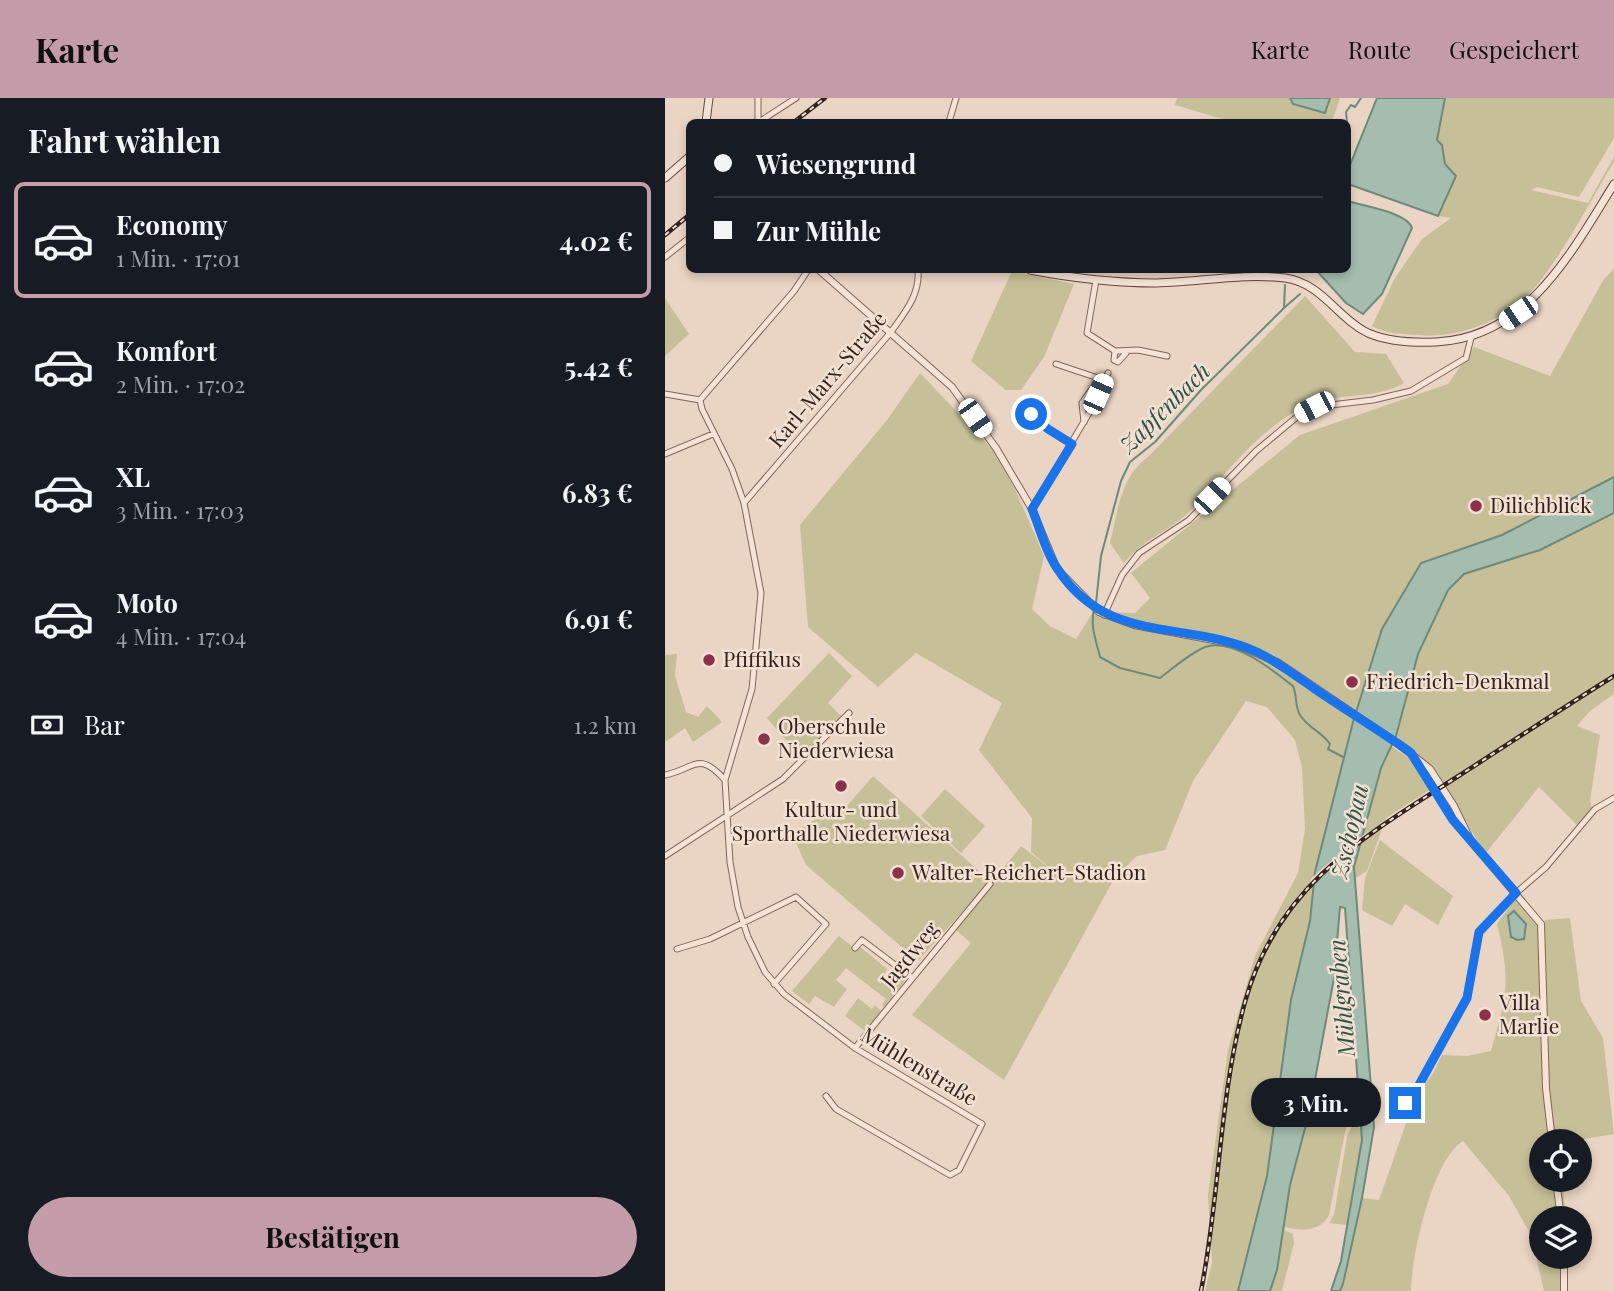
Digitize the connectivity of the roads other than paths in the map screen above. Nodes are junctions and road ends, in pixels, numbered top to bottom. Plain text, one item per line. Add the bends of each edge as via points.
1 (709, 98) edge
2 (758, 98) edge
3 (796, 98) edge
4 (956, 98) edge
5 (706, 119) edge
6 (759, 119) edge
7 (764, 119) edge
8 (950, 119) edge
9 (686, 160) edge
10 (665, 178) edge
11 (1614, 184) edge
12 (686, 241) edge
13 (665, 257) edge
14 (807, 273) edge
15 (822, 273) edge
16 (918, 273) edge
17 (1050, 273) edge
18 (1096, 280) junction
19 (891, 332) junction
20 (1471, 338) junction
21 (1115, 351) junction
22 (1126, 353) junction
23 (1167, 356) dead end
24 (1056, 365) dead end
25 (1108, 373) dead end
26 (1102, 379) junction
27 (665, 394) edge
28 (700, 400) junction
29 (1031, 414) dead end
30 (1084, 422) junction
31 (713, 434) junction
32 (1077, 435) junction
33 (1086, 440) dead end
34 (1072, 444) junction
35 (665, 454) edge
36 (744, 503) junction
37 (1032, 509) junction
38 (1102, 613) junction
39 (849, 713) dead end
40 (665, 775) edge
41 (725, 780) junction
42 (1613, 798) edge
43 (1614, 808) edge
44 (726, 818) junction
45 (665, 856) edge
46 (990, 884) dead end
47 (1516, 893) junction
48 (743, 923) junction
49 (855, 948) dead end
50 (677, 949) dead end
51 (911, 977) junction
52 (774, 984) junction
53 (855, 1048) junction
54 (826, 1096) dead end
55 (1405, 1103) dead end
56 (1551, 1129) edge
57 (1564, 1269) edge
58 (1564, 1291) edge

1 - 5 main road
2 - 6 street
3 - 7 street
4 - 8 street
9 - 10 main road
11 - 20 main road via 1537,296 1496,328
12 - 13 street
14 - 28 street
15 - 19 street
16 - 19 street, Karl-Marx-Straße via 912,302
17 - 18 main road
18 - 20 main road via 1289,279 1318,291 1357,327 1381,338 1422,343
18 - 21 street via 1087,333
19 - 36 street, Karl-Marx-Straße
19 - 37 street via 952,387
20 - 38 street via 1467,358 1411,391 1314,407 1298,416 1255,451 1189,520 1139,553
21 - 22 street
21 - 22 street via 1118,362
22 - 23 street via 1138,350
24 - 26 street
25 - 26 street
26 - 30 street
26 - 30 street via 1082,403
27 - 28 street
28 - 31 street, Mühlenstraße
29 - 34 street
30 - 32 street
31 - 35 street
31 - 36 street, Mühlenstraße
32 - 33 street
32 - 34 street
34 - 37 street
36 - 41 street, Mühlenstraße via 761,611 753,689
37 - 38 street via 1057,569
38 - 47 street via 1134,625 1246,648 1279,663 1411,753 1453,820
39 - 44 street via 783,779
40 - 41 street via 698,762 709,765
41 - 44 street, Mühlenstraße
42 - 43 street
42 - 47 street via 1595,809 1546,867
44 - 45 street
44 - 48 street, Mühlenstraße
46 - 51 street, Jagdweg
47 - 55 street via 1479,932 1467,998
47 - 56 street via 1542,929
48 - 50 street
48 - 52 street, Mühlenstraße
48 - 52 street via 796,897 826,924
49 - 51 street via 862,940
51 - 53 street, Jagdweg
52 - 53 street, Mühlenstraße
53 - 54 street, Mühlenstraße via 982,1124 959,1170 949,1174 917,1158 837,1109
57 - 58 street

